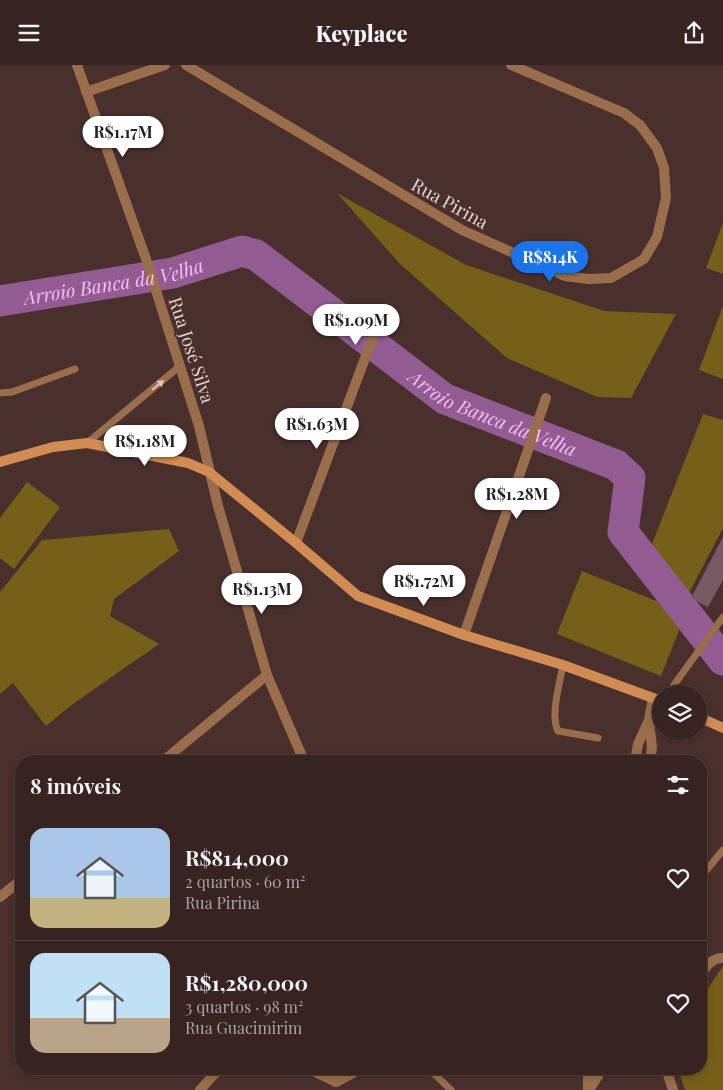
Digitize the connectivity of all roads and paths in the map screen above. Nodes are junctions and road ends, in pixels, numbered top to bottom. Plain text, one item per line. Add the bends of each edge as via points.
1 (76, 65) edge
2 (165, 65) edge
3 (186, 65) edge
4 (511, 65) edge
5 (86, 92) junction
6 (383, 310) dead end
7 (180, 367) junction
8 (75, 369) dead end
9 (0, 393) edge
10 (546, 398) dead end
11 (87, 443) junction
12 (0, 462) edge
13 (209, 472) junction
14 (296, 543) junction
15 (723, 617) edge
16 (464, 635) junction
17 (563, 665) junction
18 (267, 675) junction
19 (674, 685) edge
20 (652, 697) edge
21 (652, 712) edge
22 (649, 719) junction
23 (707, 721) edge
24 (723, 728) edge
25 (598, 738) dead end
26 (170, 755) edge
27 (301, 755) edge
28 (636, 755) edge
29 (651, 755) edge
30 (723, 850) edge
31 (707, 870) edge
32 (15, 885) edge
33 (0, 897) edge
34 (723, 958) edge
35 (707, 965) edge
36 (213, 1075) edge
37 (319, 1075) edge
38 (352, 1075) edge
39 (435, 1075) edge
40 (588, 1075) edge
41 (598, 1075) edge
42 (668, 1075) edge
43 (336, 1086) edge
44 (200, 1090) edge
45 (451, 1090) edge
46 (588, 1090) edge
47 (673, 1090) edge

1 - 5 street, Rua José Silva
2 - 5 street
3 - 4 street, Rua Pirina via 462,231 565,276 611,278 644,259 657,237 666,198 664,169 656,148 640,125 624,113
5 - 7 street, Rua José Silva via 146,259
6 - 14 street
11 -> 7 lane
7 - 13 street, Rua José Silva via 199,426
8 - 9 lane via 12,392
10 - 16 street
11 - 12 street via 53,447
11 - 13 street via 188,463
13 - 14 street
13 - 18 street, Rua José Silva
14 - 16 street via 358,596
15 - 19 lane
16 - 17 street
17 - 20 street
17 - 25 lane via 555,725 558,731
18 - 26 street
18 - 27 street, Rua José Silva
21 - 22 street
22 - 28 street
22 - 29 street
23 - 24 street
30 - 31 lane
32 - 33 street
34 - 35 street
36 - 44 street
37 - 43 street
38 - 43 street
39 - 45 lane
40 - 46 street
41 - 46 street
42 - 47 street

